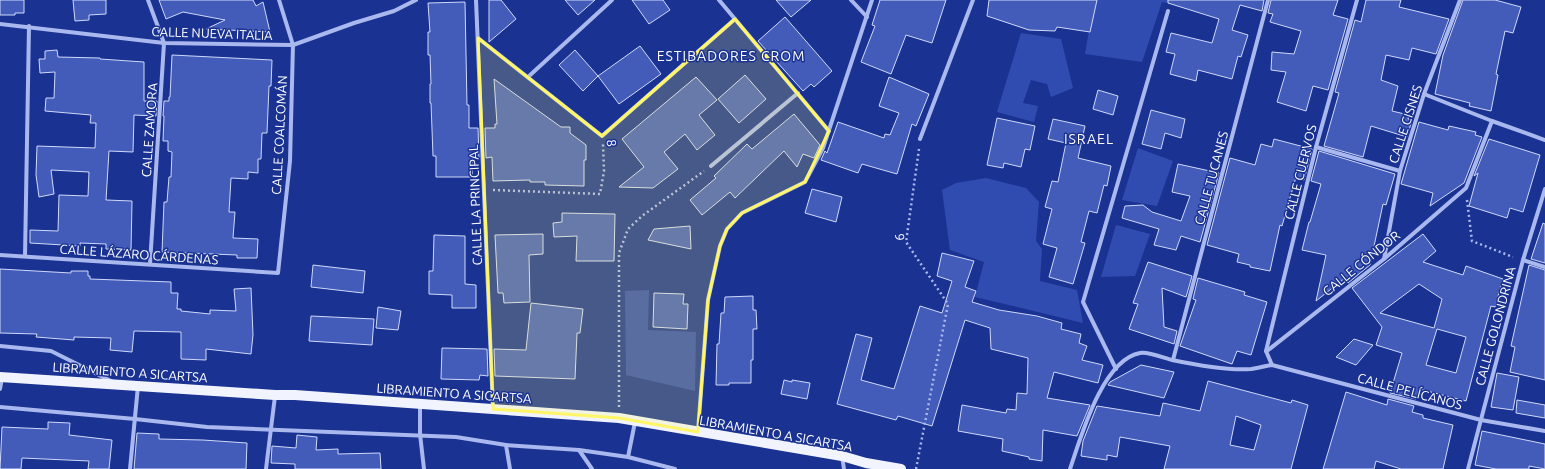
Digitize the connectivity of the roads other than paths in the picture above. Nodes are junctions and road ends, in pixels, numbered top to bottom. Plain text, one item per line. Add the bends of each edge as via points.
1 (148, 0) edge
2 (279, 0) edge
3 (416, 0) edge
4 (476, 0) edge
5 (612, 0) edge
6 (719, 0) edge
7 (851, 0) edge
8 (872, 0) edge
9 (973, 0) edge
10 (1268, 0) edge
11 (1357, 0) edge
12 (1460, 0) edge
13 (1168, 11) dead end
14 (867, 17) junction
15 (735, 19) junction
16 (0, 24) edge
17 (29, 26) junction
18 (478, 38) junction
19 (164, 43) junction
20 (293, 45) junction
21 (528, 77) junction
22 (798, 94) junction
23 (1424, 94) junction
24 (1492, 121) junction
25 (829, 130) junction
26 (920, 139) road end
27 (1545, 140) edge
28 (1316, 147) junction
29 (710, 166) road end
30 (1400, 171) junction
31 (1545, 189) edge
32 (0, 255) edge
33 (25, 256) junction
34 (1384, 259) junction
35 (1523, 260) junction
36 (150, 264) junction
37 (1545, 266) edge
38 (278, 273) joint
39 (0, 346) edge
40 (1266, 351) junction
41 (1173, 360) junction
42 (1272, 365) junction
43 (1116, 369) junction
44 (1, 377) edge
45 (118, 385) junction
46 (138, 386) junction
47 (0, 390) edge
48 (275, 395) junction
49 (420, 403) junction
50 (0, 407) edge
51 (493, 409) junction
52 (135, 419) junction
53 (1481, 420) junction
54 (635, 421) junction
55 (271, 430) junction
56 (1545, 431) edge
57 (698, 432) junction
58 (420, 434) junction
59 (506, 445) junction
60 (578, 450) junction
61 (842, 456) junction
62 (628, 457) junction
63 (866, 466) edge
64 (130, 469) edge
65 (266, 469) edge
66 (424, 469) edge
67 (510, 469) edge
68 (592, 469) edge
69 (675, 469) edge
70 (844, 469) edge
71 (901, 469) edge
72 (1070, 469) edge
73 (1468, 469) edge

1 - 19 street, CALLE ZAMORA
2 - 20 street, CALLE COALCOMÁN
3 - 20 street, CALLE NUEVA ITALIA via 394,11
4 - 18 street, CALLE LA PRINCIPAL
5 - 21 street
6 - 15 street
7 - 14 street
8 - 14 street
9 - 26 street
10 - 41 street, CALLE TUCANES
11 - 28 street, CALLE CUERVOS
12 - 23 street, CALLE CISNES
13 - 43 street via 1083,302
14 - 25 street
15 - 21 street, 8 via 602,136
15 - 22 street
16 - 17 street, CALLE NUEVA ITALIA
17 - 19 street, CALLE NUEVA ITALIA
17 - 33 street
18 - 21 street, 8
18 - 51 street, CALLE LA PRINCIPAL
19 - 20 street, CALLE NUEVA ITALIA
19 - 36 street, CALLE ZAMORA
20 - 38 street, CALLE COALCOMÁN via 290,161
22 - 25 street
22 - 29 street
23 - 24 street
23 - 30 street, CALLE CISNES
24 - 27 street
24 - 34 street, CALLE CÓNDOR via 1466,188
25 - 57 street via 823,148 805,182 742,213 727,230 720,246 708,300
28 - 30 street
28 - 40 street, CALLE CUERVOS
30 - 34 street, CALLE CISNES
31 - 35 street, CALLE GOLONDRINA
32 - 33 street, CALLE LÁZARO CÁRDENAS
33 - 36 street, CALLE LÁZARO CÁRDENAS
34 - 40 street, CALLE CÓNDOR
35 - 37 street
35 - 53 street, CALLE GOLONDRINA
36 - 38 street, CALLE LÁZARO CÁRDENAS
39 - 45 street via 51,351
40 - 42 street
41 - 42 street, CALLE PELÍCANOS via 1226,368 1251,369
41 - 43 street, CALLE PELÍCANOS via 1141,352 1125,359
42 - 53 street, CALLE PELÍCANOS
43 - 72 street, CALLE PELÍCANOS via 1101,387
44 - 45 main road, LIBRAMIENTO A SICARTSA
44 - 47 street
45 - 46 main road, LIBRAMIENTO A SICARTSA
46 - 48 main road, LIBRAMIENTO A SICARTSA
46 - 52 street
48 - 49 main road, LIBRAMIENTO A SICARTSA
48 - 55 street
49 - 51 main road, LIBRAMIENTO A SICARTSA
49 - 58 street
50 - 52 street
51 - 54 main road, LIBRAMIENTO A SICARTSA
52 - 55 street via 207,427
52 - 64 street
53 - 56 street, CALLE PELÍCANOS
53 - 73 street, CALLE GOLONDRINA
54 - 57 main road, LIBRAMIENTO A SICARTSA
54 - 62 street
55 - 58 street
55 - 65 street
57 - 61 main road, LIBRAMIENTO A SICARTSA
58 - 59 street
58 - 66 street
59 - 60 street
59 - 67 street
60 - 62 street
60 - 68 street
61 - 63 main road, LIBRAMIENTO A SICARTSA
61 - 70 street
62 - 69 street
63 - 71 main road, LIBRAMIENTO A SICARTSA

